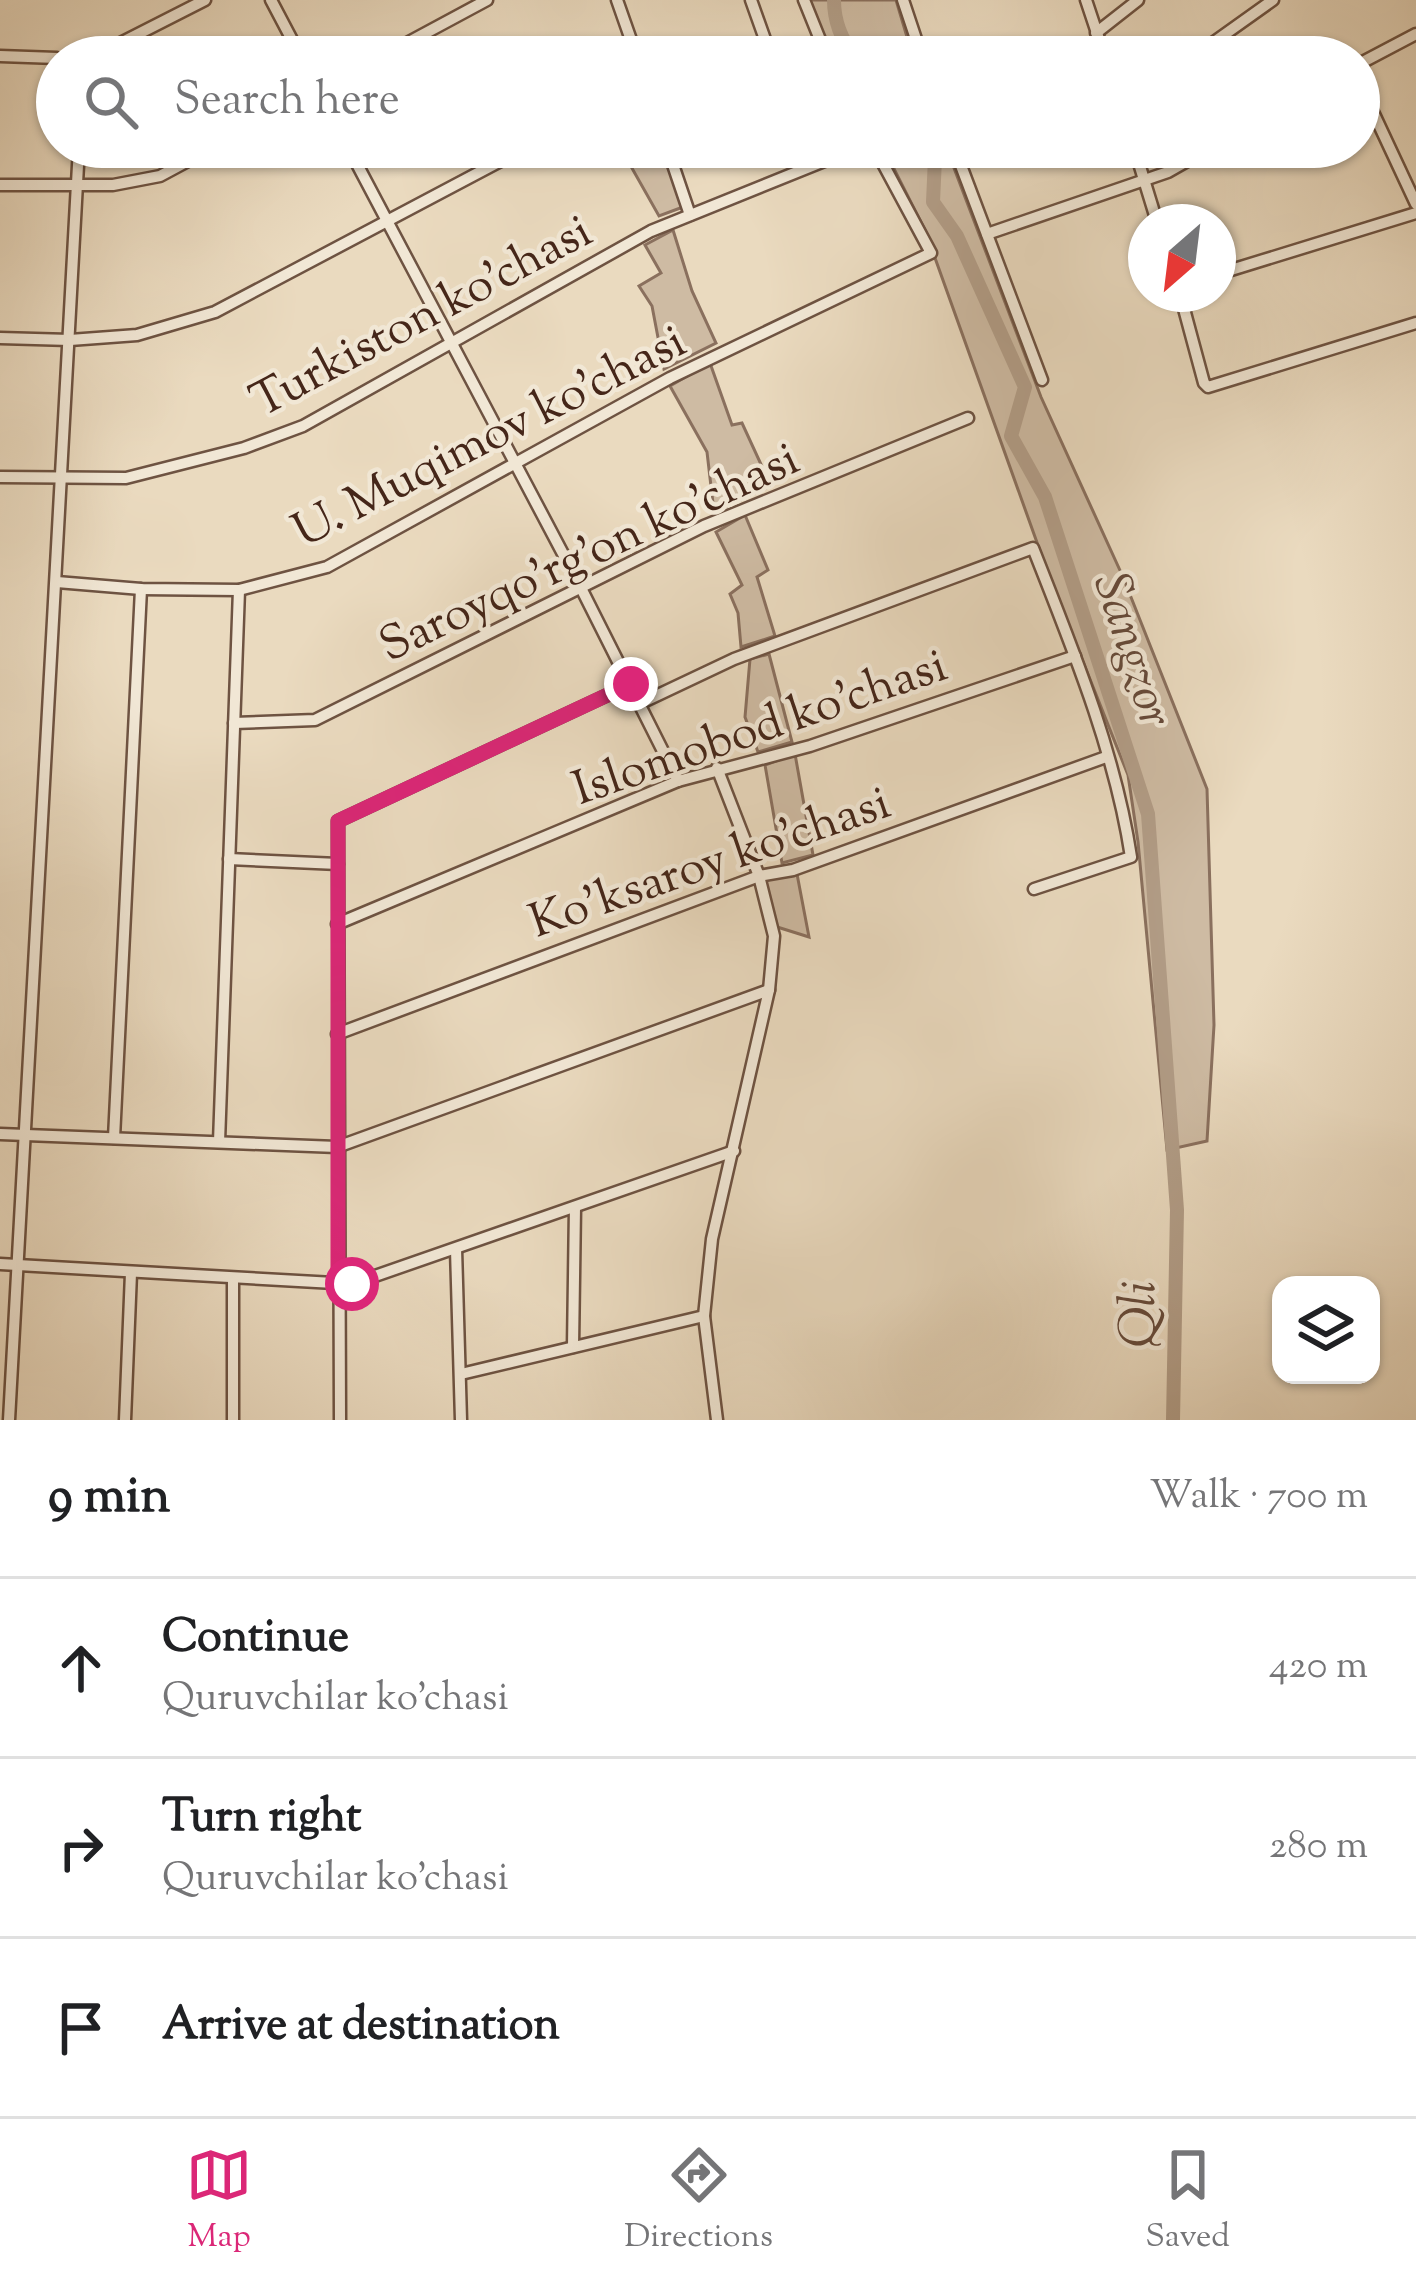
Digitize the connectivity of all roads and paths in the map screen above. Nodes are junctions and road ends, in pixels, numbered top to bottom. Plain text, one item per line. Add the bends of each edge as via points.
1 (206, 0) edge
2 (271, 0) edge
3 (487, 0) edge
4 (617, 0) edge
5 (751, 0) edge
6 (804, 0) edge
7 (903, 0) edge
8 (1085, 0) edge
9 (1138, 0) edge
10 (1273, 0) edge
11 (1096, 32) junction
12 (1416, 34) edge
13 (135, 36) edge
14 (290, 36) edge
15 (420, 36) edge
16 (630, 36) edge
17 (764, 36) edge
18 (819, 36) edge
19 (915, 36) edge
20 (1097, 36) edge
21 (1222, 36) edge
22 (1380, 53) edge
23 (0, 56) edge
24 (36, 57) edge
25 (1380, 128) edge
26 (77, 168) edge
27 (175, 168) edge
28 (358, 168) edge
29 (488, 168) edge
30 (674, 168) edge
31 (807, 168) edge
32 (885, 168) edge
33 (962, 168) edge
34 (1140, 168) edge
35 (1175, 168) edge
36 (1143, 179) junction
37 (0, 185) edge
38 (75, 188) junction
39 (1151, 204) edge
40 (1416, 208) edge
41 (690, 215) junction
42 (386, 222) junction
43 (986, 234) junction
44 (1236, 268) edge
45 (1185, 312) edge
46 (1416, 322) edge
47 (0, 338) edge
48 (70, 340) junction
49 (451, 343) junction
50 (1042, 380) dead end
51 (968, 418) dead end
52 (514, 464) junction
53 (0, 477) edge
54 (62, 480) junction
55 (57, 582) junction
56 (580, 586) junction
57 (141, 589) junction
58 (239, 590) junction
59 (1075, 656) junction
60 (631, 684) junction
61 (641, 703) junction
62 (234, 723) junction
63 (1106, 757) junction
64 (717, 768) junction
65 (678, 781) junction
66 (229, 859) junction
67 (338, 864) junction
68 (759, 876) junction
69 (1034, 890) dead end
70 (337, 924) junction
71 (769, 990) junction
72 (337, 1034) junction
73 (0, 1134) edge
74 (26, 1136) junction
75 (114, 1138) junction
76 (219, 1142) junction
77 (337, 1147) junction
78 (734, 1151) junction
79 (575, 1207) junction
80 (456, 1249) junction
81 (0, 1264) edge
82 (17, 1264) junction
83 (131, 1273) junction
84 (233, 1278) junction
85 (338, 1283) junction
86 (704, 1316) junction
87 (573, 1347) junction
88 (461, 1373) junction
89 (9, 1420) edge
90 (125, 1420) edge
91 (233, 1420) edge
92 (340, 1420) edge
93 (461, 1420) edge
94 (717, 1420) edge

1 - 13 street
2 - 14 street
3 - 15 street
4 - 16 street
5 - 17 street
6 - 18 street
7 - 19 street
8 - 11 street
9 - 11 street
10 - 21 street
11 - 20 street
12 - 22 street
23 - 24 street
25 - 40 street
26 - 38 street
27 - 38 street
28 - 42 street
29 - 42 street
30 - 41 street
31 - 41 street, Turkiston ko'chasi
32 - 52 street, U. Muqimov ko'chasi via 932,254
33 - 43 street
34 - 36 street
35 - 36 street
36 - 39 street
36 - 43 street
37 - 38 street
38 - 48 street
40 - 44 street
41 - 49 street, Turkiston ko'chasi
42 - 48 street via 215,312 137,335
42 - 49 street
43 - 50 street
45 - 46 street via 1204,383 1213,385
47 - 48 street
48 - 54 street
49 - 52 street
49 - 54 street, Turkiston ko'chasi via 303,426 244,448 126,478
51 - 56 street, Saroyqo'rg'on ko'chasi
52 - 56 street
52 - 58 street, U. Muqimov ko'chasi via 327,567
53 - 54 street, Turkiston ko'chasi
54 - 55 street
55 - 57 street, U. Muqimov ko'chasi
55 - 74 street
56 - 60 street
56 - 62 street, Saroyqo'rg'on ko'chasi via 315,720
57 - 58 street, U. Muqimov ko'chasi
57 - 75 street
58 - 62 street
59 - 61 street via 1033,548 734,659
59 - 63 street
59 - 64 street, Islomobod ko'chasi via 810,746
60 - 61 street
60 - 67 street via 338,821
61 - 65 street
62 - 66 street
63 - 68 street, Ko'ksaroy ko'chasi
63 - 69 street via 1131,857
64 - 65 street, Islomobod ko'chasi
64 - 68 street
65 - 70 street, Islomobod ko'chasi
66 - 67 street
66 - 76 street
67 - 70 street
68 - 71 street via 774,936
68 - 72 street, Ko'ksaroy ko'chasi
70 - 72 street
71 - 77 street
71 - 78 street
72 - 77 street
73 - 74 street
74 - 75 street
74 - 82 street
75 - 76 street
76 - 77 street
77 - 85 street
78 - 79 street
78 - 86 street
79 - 80 street
79 - 87 street
80 - 85 street
80 - 88 street
81 - 82 street
82 - 83 street
82 - 89 street
83 - 84 street
83 - 90 street
84 - 85 street
84 - 91 street
85 - 92 street
86 - 87 street
86 - 94 street
87 - 88 street
88 - 93 street

